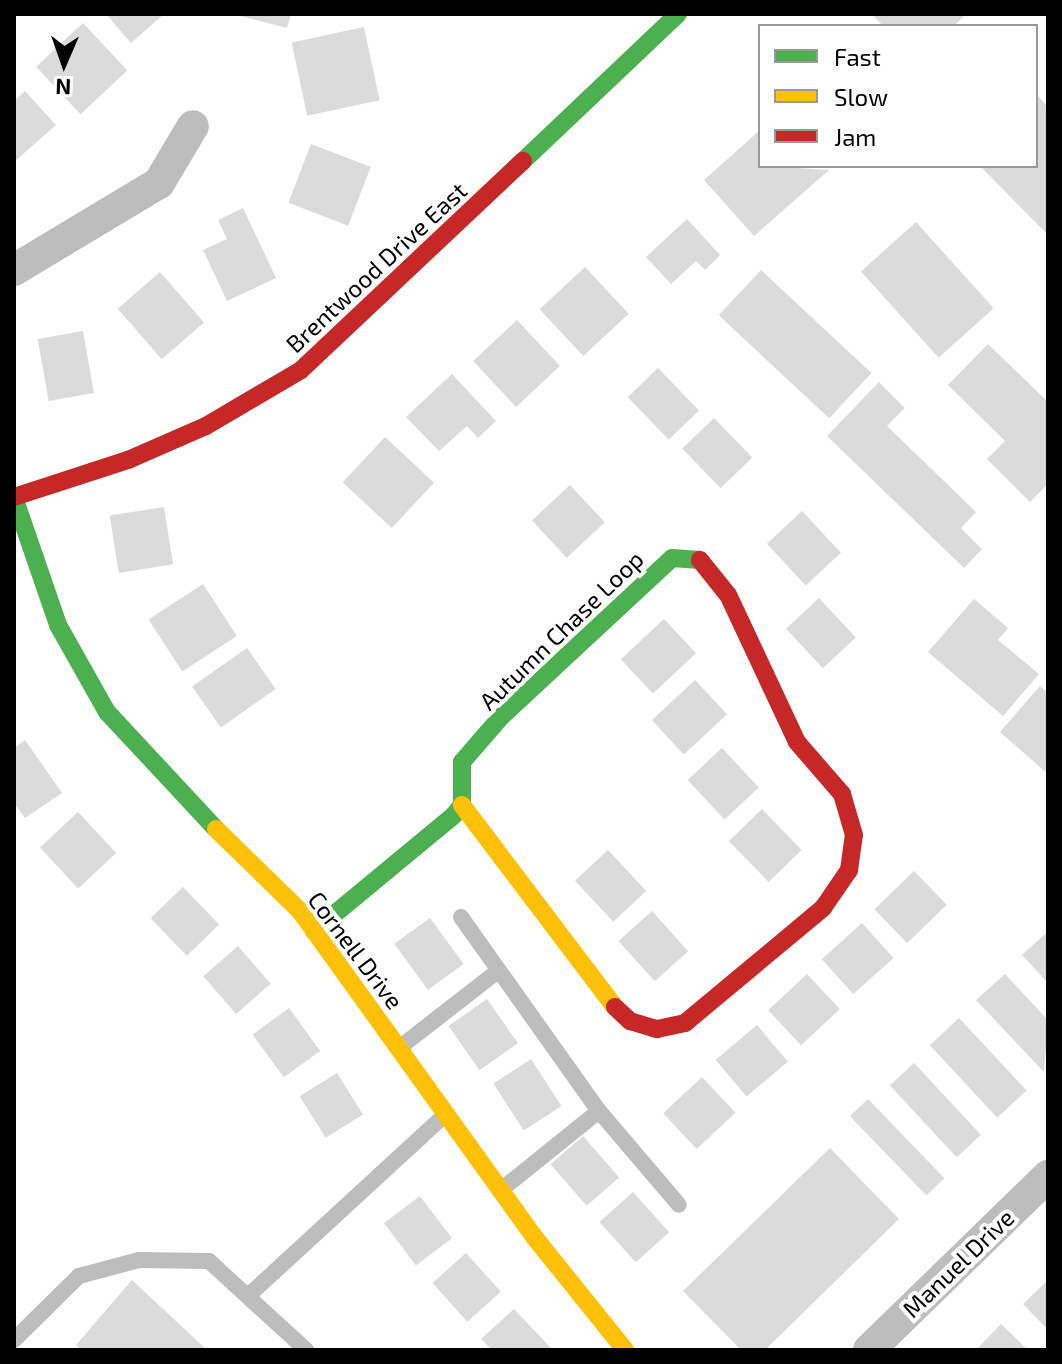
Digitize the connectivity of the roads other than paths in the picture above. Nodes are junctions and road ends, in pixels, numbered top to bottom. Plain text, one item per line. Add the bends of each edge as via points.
1 (670, 17) edge
2 (193, 126) dead end
3 (14, 270) edge
4 (14, 497) edge
5 (462, 805) junction
6 (461, 917) dead end
7 (314, 931) junction
8 (498, 971) junction
9 (399, 1048) junction
10 (599, 1111) junction
11 (446, 1114) junction
12 (1048, 1176) edge
13 (501, 1190) junction
14 (679, 1205) dead end
15 (248, 1296) junction
16 (14, 1340) edge
17 (306, 1350) edge
18 (625, 1350) edge
19 (869, 1350) edge

1 - 4 street, Brentwood Drive East via 301,370 206,426 128,460
2 - 3 street via 159,183
4 - 7 street, Cornell Drive via 58,625 107,712
5 - 5 street, Autumn Chase Loop via 462,762 501,717 672,558 703,560 728,595 797,742 842,794 854,835 849,870 823,908 685,1023 657,1029 630,1021 604,997
5 - 7 street
6 - 8 lane
7 - 9 street, Cornell Drive
8 - 9 lane
8 - 10 lane
9 - 11 street, Cornell Drive
10 - 13 lane
10 - 14 lane
11 - 13 street, Cornell Drive
11 - 15 lane
12 - 19 street, Manuel Drive
13 - 18 street, Cornell Drive
15 - 16 lane via 209,1261 139,1260 79,1276
15 - 17 lane

